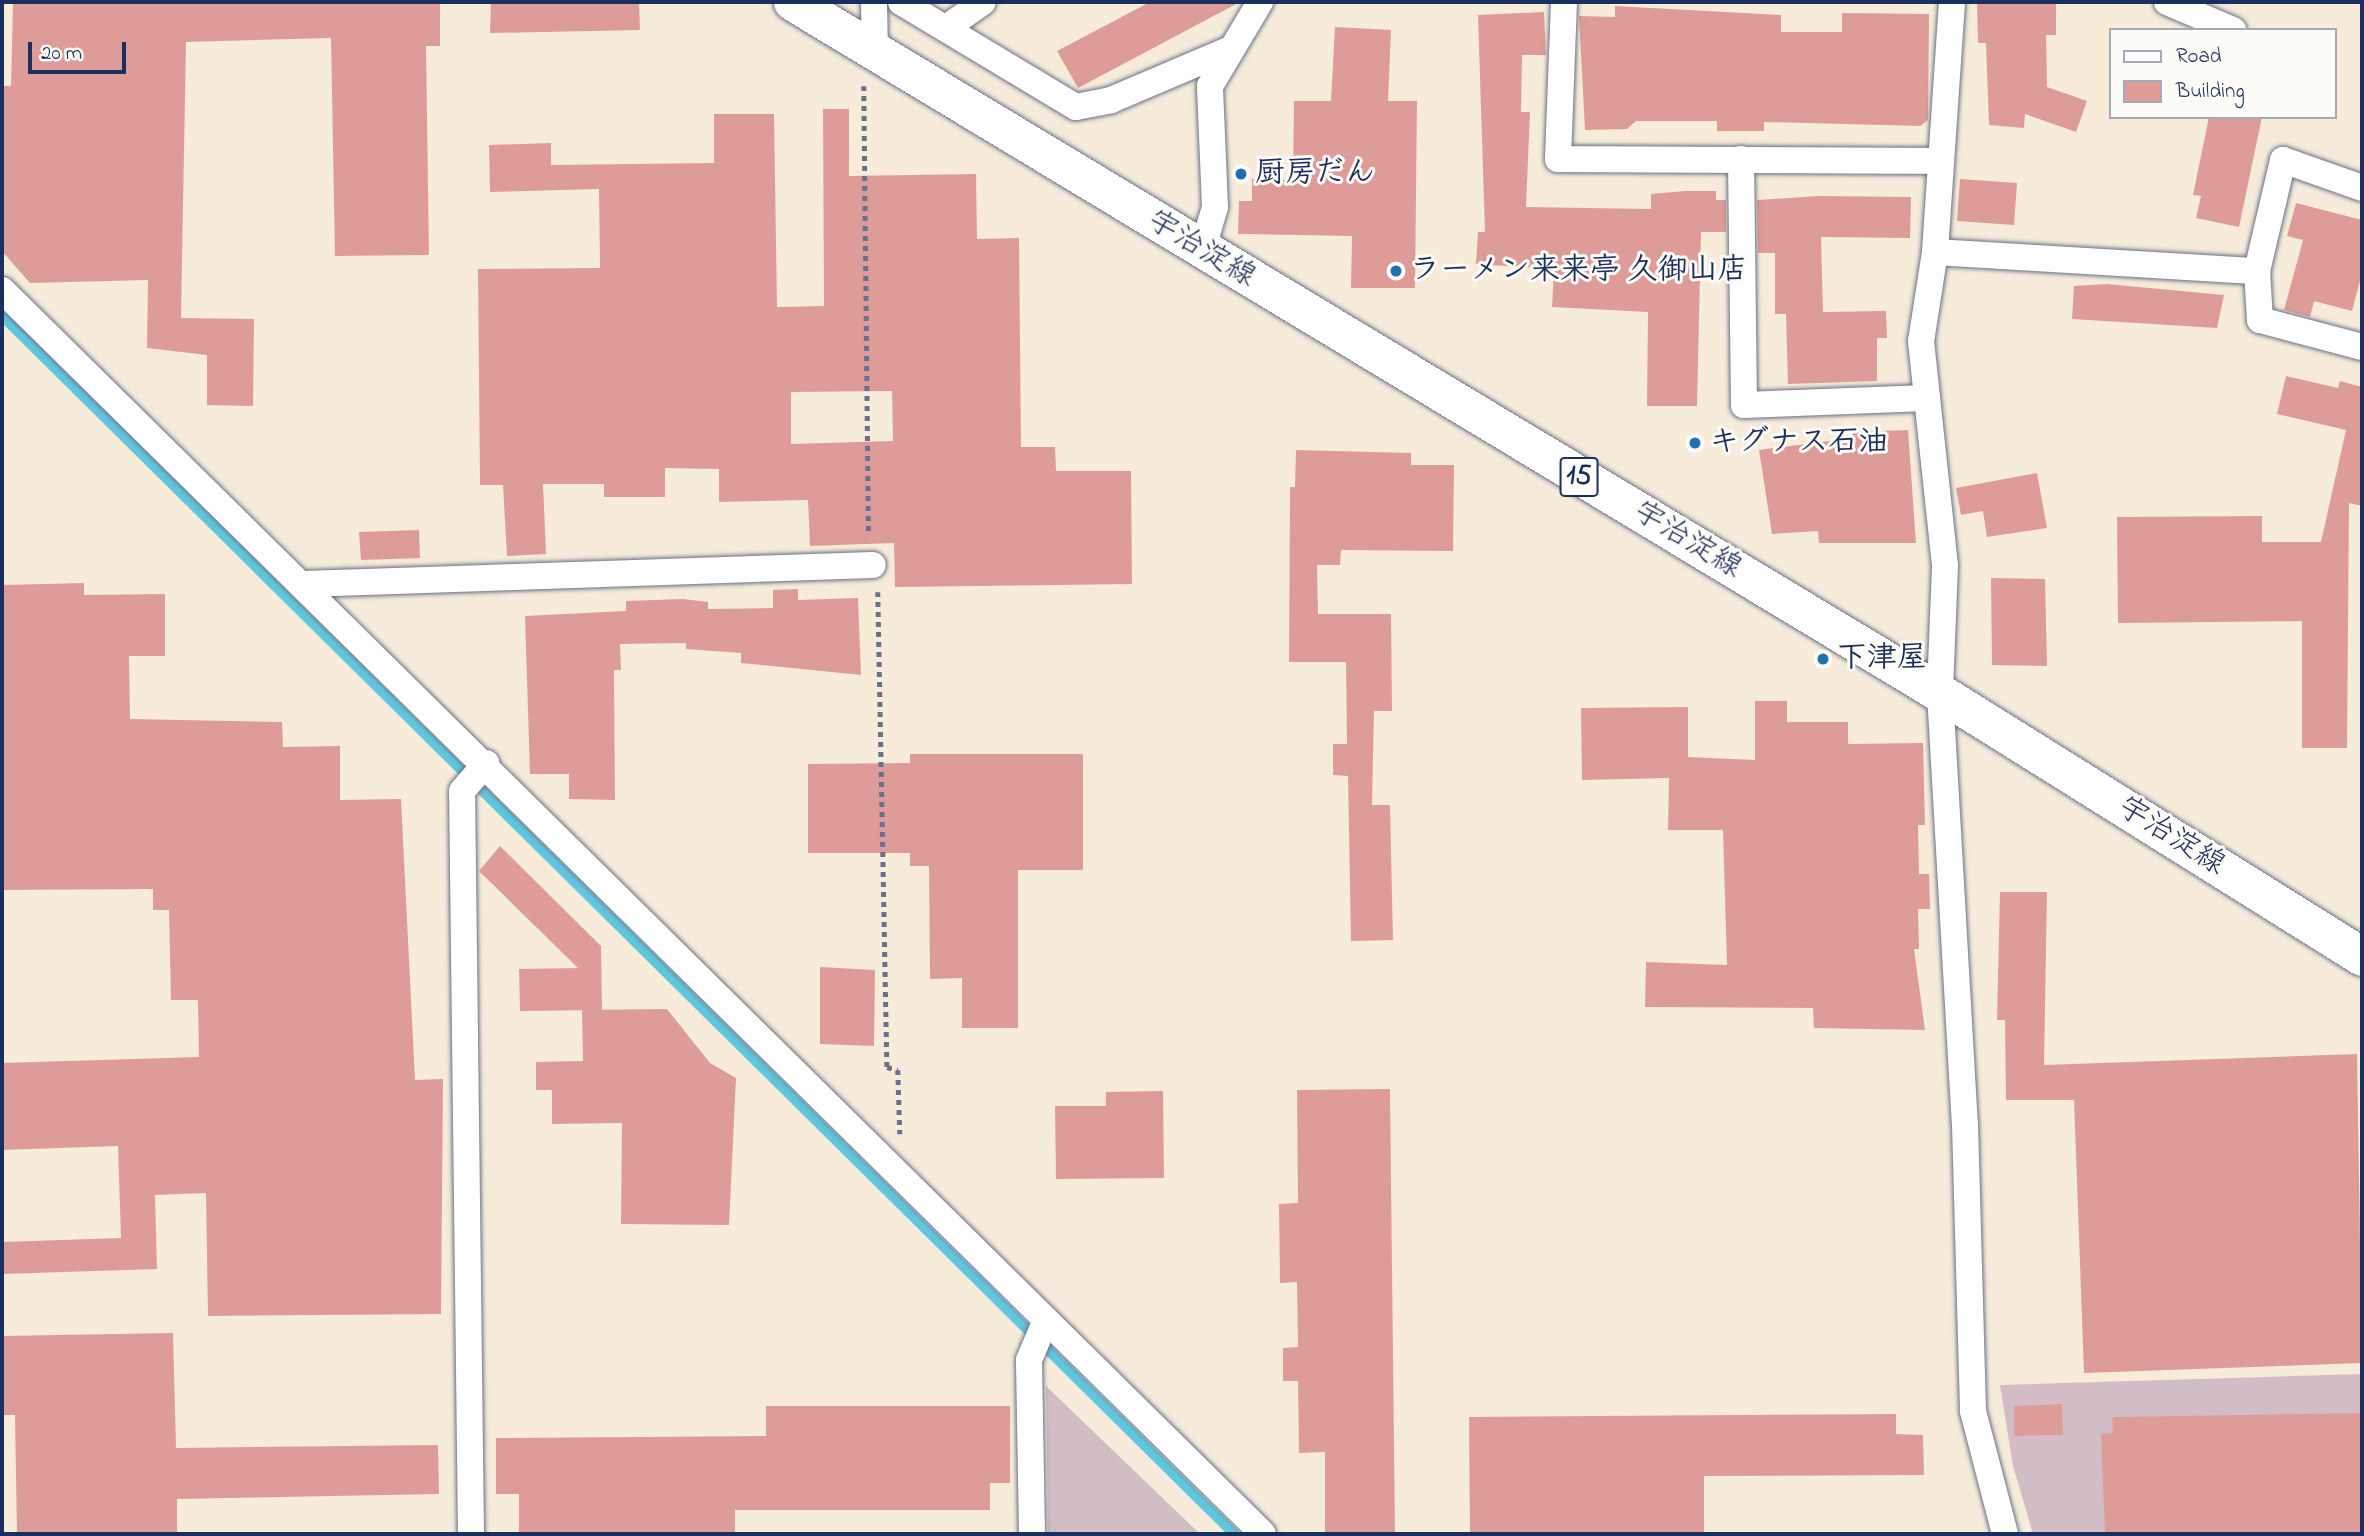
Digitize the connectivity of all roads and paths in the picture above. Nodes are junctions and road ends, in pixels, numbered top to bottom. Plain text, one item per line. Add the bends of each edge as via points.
1 (793, 2) edge
2 (874, 2) edge
3 (901, 2) edge
4 (983, 2) edge
5 (1260, 2) edge
6 (1564, 2) edge
7 (1952, 2) edge
8 (2167, 2) edge
9 (946, 28) junction
10 (2228, 28) edge
11 (1228, 50) junction
12 (875, 52) junction
13 (1741, 159) junction
14 (1939, 161) junction
15 (2362, 188) edge
16 (1202, 251) junction
17 (1935, 252) junction
18 (2257, 271) junction
19 (2, 290) edge
20 (2362, 347) edge
21 (1927, 398) junction
22 (873, 565) dead end
23 (303, 584) junction
24 (1940, 692) junction
25 (486, 763) junction
26 (2362, 957) edge
27 (898, 1070) dead end
28 (901, 1173) junction
29 (1045, 1320) junction
30 (471, 1534) edge
31 (1032, 1534) edge
32 (1263, 1534) edge
33 (2005, 1534) edge

1 - 12 main road, 宇治淀線 / 15
2 - 12 street
3 - 9 street
4 - 9 street
5 - 11 street
6 - 13 street via 1558,159
7 - 14 street
8 - 10 street
9 - 11 street via 1076,107 1111,100
11 - 16 street via 1210,86 1215,207
12 - 16 main road, 宇治淀線 / 15
13 - 14 street
13 - 21 street via 1744,405
14 - 17 street
15 - 18 street via 2283,160
16 - 24 main road, 宇治淀線 / 15
17 - 18 street
17 - 21 street via 1920,341
18 - 20 street via 2260,320
19 - 23 street
21 - 24 street via 1945,566
22 - 23 street
23 - 25 street
24 - 26 main road, 宇治淀線 / 15
24 - 33 street via 1965,1124 1973,1411
25 - 28 street
25 - 30 street via 462,791
27 - 28 path
28 - 29 street
29 - 31 street via 1029,1360
29 - 32 street

